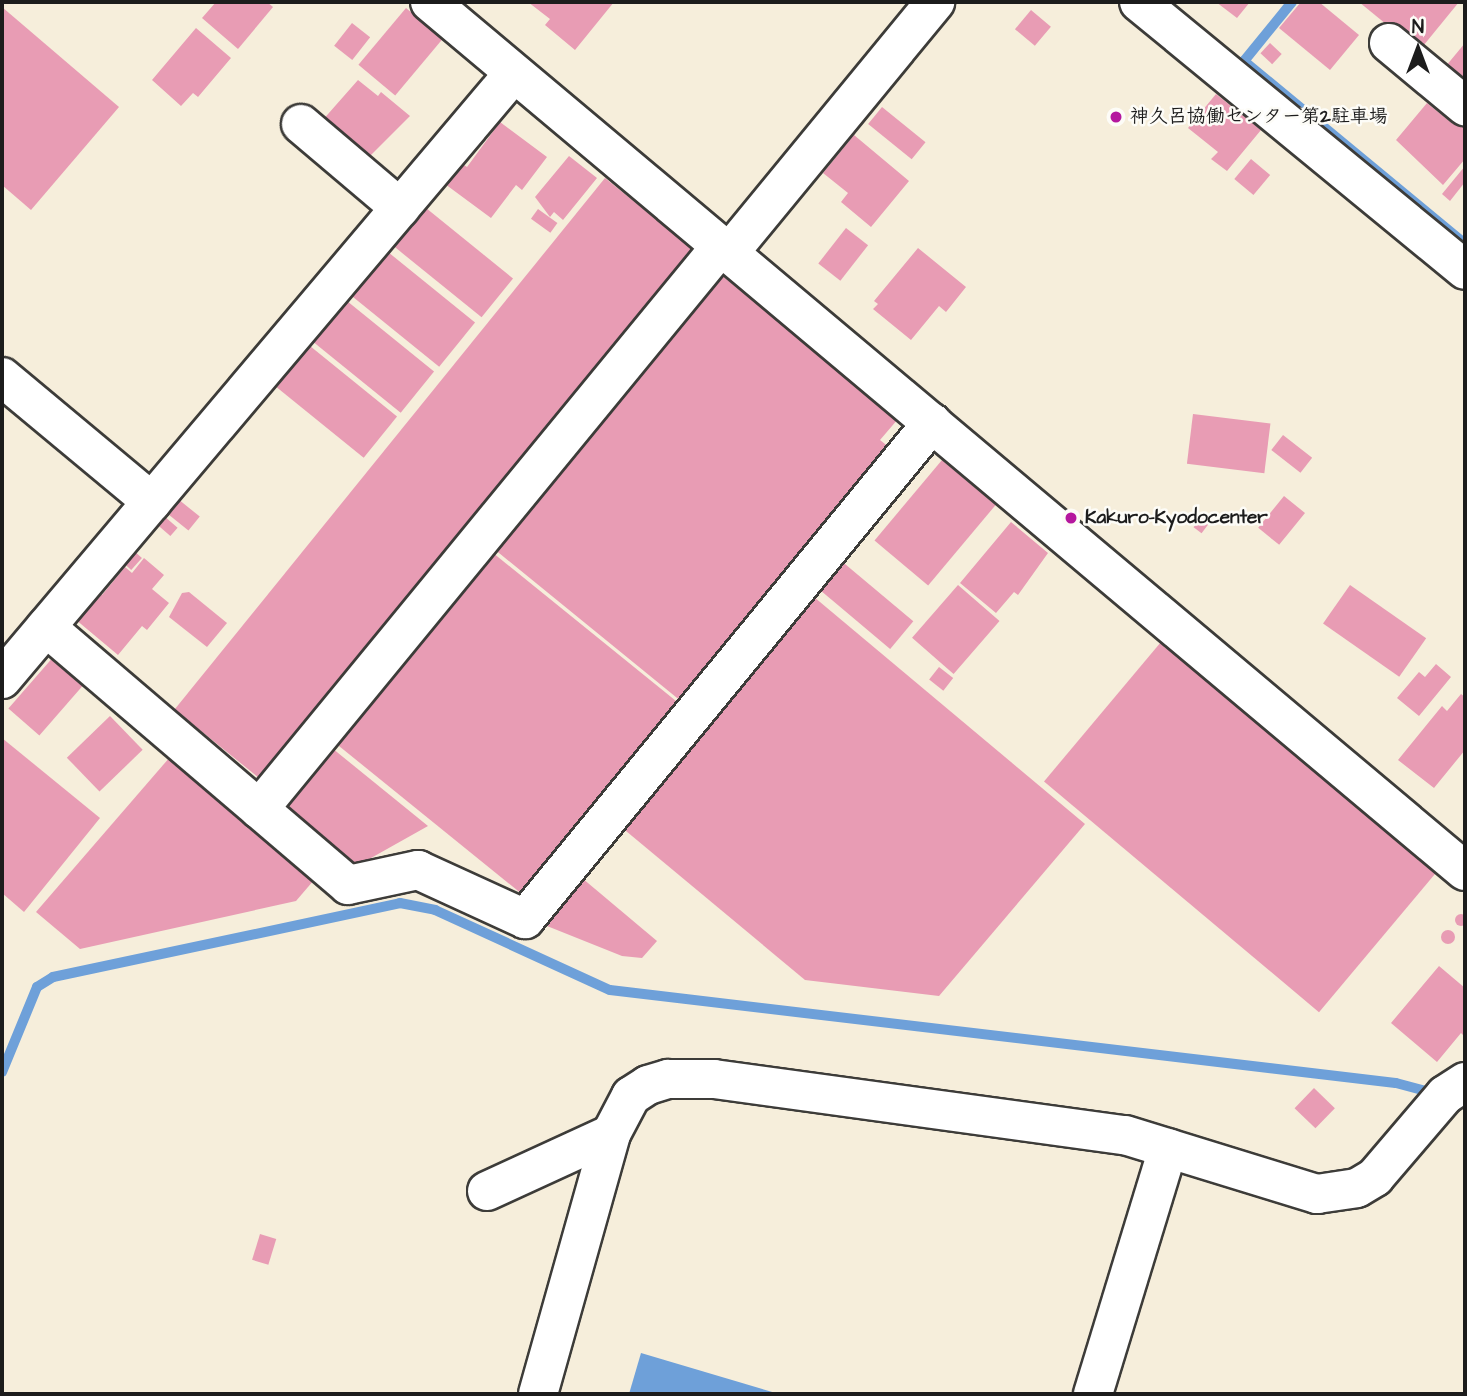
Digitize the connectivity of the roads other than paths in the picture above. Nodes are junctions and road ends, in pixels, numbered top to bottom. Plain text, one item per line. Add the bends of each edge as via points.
1 (430, 2) edge
2 (935, 2) edge
3 (1139, 2) edge
4 (1389, 43) dead end
5 (514, 73) junction
6 (1465, 106) edge
7 (301, 124) dead end
8 (400, 208) junction
9 (725, 250) junction
10 (1465, 270) edge
11 (2, 377) edge
12 (932, 423) junction
13 (152, 502) junction
14 (46, 627) junction
15 (2, 680) edge
16 (259, 809) junction
17 (1465, 871) edge
18 (1465, 1082) edge
19 (611, 1134) junction
20 (1168, 1148) junction
21 (487, 1191) dead end
22 (538, 1394) edge
23 (1093, 1394) edge

1 - 5 street
2 - 9 street
3 - 10 street
4 - 6 street
5 - 8 street
5 - 9 street
7 - 8 street
8 - 13 street
9 - 12 street
9 - 16 street
11 - 13 street
12 - 16 street via 524,919 418,870 348,885
12 - 17 street
13 - 14 street
14 - 15 street
14 - 16 street
18 - 20 street via 1445,1095 1375,1177 1337,1194 1297,1189
19 - 20 street via 631,1096 668,1079 689,1078 1125,1135
19 - 21 street
19 - 22 street
20 - 23 street

